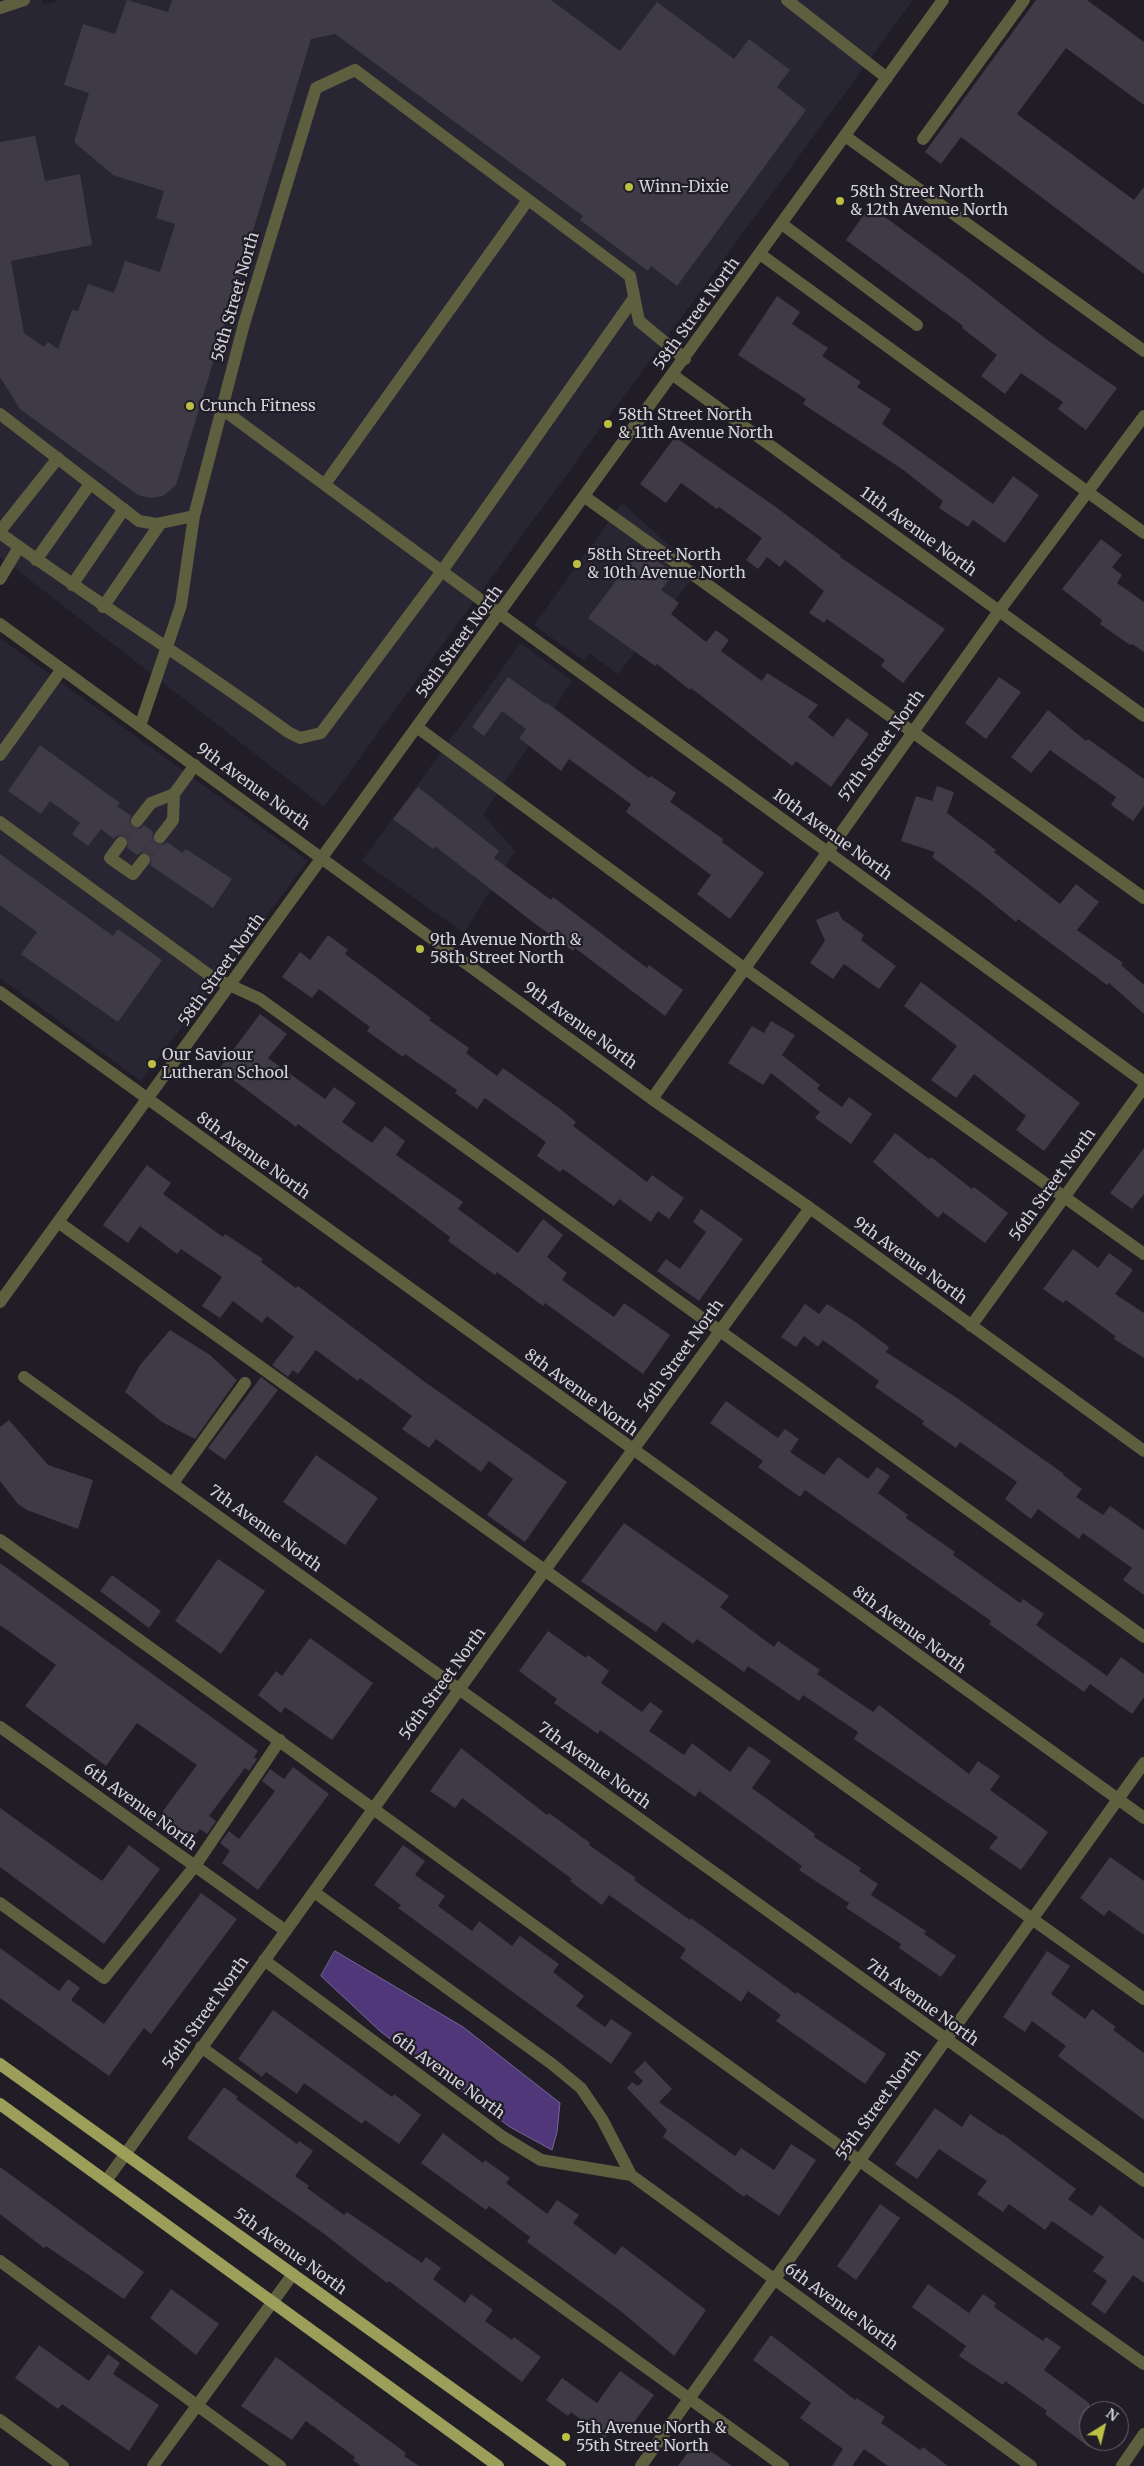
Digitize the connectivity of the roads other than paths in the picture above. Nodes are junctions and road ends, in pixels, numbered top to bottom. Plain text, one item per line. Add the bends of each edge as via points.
1 (24, 0) edge
2 (787, 0) edge
3 (944, 0) edge
4 (1024, 0) edge
5 (0, 8) edge
6 (887, 78) junction
7 (845, 136) junction
8 (923, 139) dead end
9 (528, 200) junction
10 (782, 224) junction
11 (760, 254) junction
12 (634, 298) junction
13 (917, 325) dead end
14 (1144, 351) edge
15 (685, 359) junction
16 (673, 375) junction
17 (222, 409) junction
18 (0, 414) edge
19 (1144, 416) edge
20 (58, 458) junction
21 (90, 484) junction
22 (325, 484) junction
23 (1087, 492) junction
24 (585, 497) junction
25 (124, 509) junction
26 (194, 516) junction
27 (160, 524) junction
28 (0, 532) edge
29 (1144, 533) edge
30 (19, 547) junction
31 (36, 560) junction
32 (442, 571) junction
33 (0, 579) edge
34 (72, 585) junction
35 (104, 607) junction
36 (999, 611) junction
37 (500, 614) junction
38 (0, 624) edge
39 (167, 646) junction
40 (62, 669) junction
41 (1144, 716) edge
42 (140, 726) junction
43 (418, 728) junction
44 (912, 732) junction
45 (0, 754) edge
46 (195, 765) junction
47 (174, 794) junction
48 (137, 821) tunnel mouth
49 (0, 822) edge
50 (160, 837) tunnel mouth
51 (121, 844) tunnel mouth
52 (826, 851) junction
53 (323, 858) junction
54 (144, 860) tunnel mouth
55 (1144, 898) edge
56 (744, 968) junction
57 (231, 985) junction
58 (0, 992) edge
59 (1144, 1082) edge
60 (1144, 1087) edge
61 (652, 1099) junction
62 (148, 1100) junction
63 (1064, 1197) junction
64 (810, 1208) junction
65 (58, 1222) junction
66 (1144, 1254) edge
67 (0, 1302) edge
68 (971, 1326) junction
69 (720, 1330) junction
70 (24, 1377) dead end
71 (245, 1383) dead end
72 (632, 1450) junction
73 (1144, 1450) edge
74 (173, 1483) junction
75 (1, 1542) edge
76 (545, 1570) junction
77 (1144, 1637) edge
78 (459, 1689) junction
79 (0, 1727) edge
80 (280, 1740) junction
81 (1144, 1763) edge
82 (1118, 1800) junction
83 (374, 1808) junction
84 (1144, 1818) edge
85 (195, 1866) junction
86 (314, 1892) junction
87 (0, 1903) edge
88 (1032, 1918) junction
89 (286, 1931) junction
90 (264, 1960) junction
91 (1144, 1998) edge
92 (945, 2040) junction
93 (201, 2047) junction
94 (0, 2064) edge
95 (0, 2104) edge
96 (126, 2153) junction
97 (858, 2161) junction
98 (631, 2175) junction
99 (106, 2181) junction
100 (1144, 2181) edge
101 (0, 2261) edge
102 (293, 2274) junction
103 (774, 2279) junction
104 (273, 2302) junction
105 (1144, 2364) edge
106 (689, 2398) junction
107 (197, 2406) junction
108 (0, 2420) edge
109 (1144, 2434) edge
110 (63, 2466) edge
111 (153, 2466) edge
112 (280, 2466) edge
113 (498, 2466) edge
114 (560, 2466) edge
115 (641, 2466) edge
116 (784, 2466) edge
117 (1031, 2466) edge
118 (1122, 2466) edge

1 - 5 street
2 - 6 street
3 - 6 street, 58th Street North
4 - 8 street
6 - 7 street, 58th Street North
7 - 10 street, 58th Street North
7 - 14 street
9 - 12 street via 630,276
9 - 17 street, 58th Street North via 355,70 316,88 255,282
9 - 22 street
10 - 11 street, 58th Street North
10 - 13 street
11 - 15 street, 58th Street North
11 - 23 street
12 - 15 street via 639,321
12 - 32 street
15 - 16 street, 58th Street North
16 - 24 street, 58th Street North
16 - 36 street, 11th Avenue North
17 - 22 street, 10th Avenue North
17 - 26 street, 58th Street North
18 - 20 street
19 - 23 street, 57th Street North
20 - 21 street
20 - 28 street
21 - 25 street
21 - 31 street
22 - 32 street, 10th Avenue North
23 - 29 street
23 - 36 street, 57th Street North
24 - 37 street, 58th Street North
24 - 44 street
25 - 27 street via 139,520
25 - 34 street
26 - 27 street
26 - 39 street, 58th Street North via 181,605
27 - 35 street
28 - 30 street
30 - 31 street
30 - 33 street
31 - 34 street
32 - 37 street, 10th Avenue North
32 - 39 street via 321,733 308,737 300,738 288,732
34 - 35 street
35 - 39 street
36 - 41 street, 11th Avenue North
36 - 44 street, 57th Street North
37 - 43 street, 58th Street North
37 - 52 street, 10th Avenue North
38 - 40 street, 9th Avenue North
39 - 42 street, 58th Street North
40 - 42 street, 9th Avenue North
40 - 45 street
42 - 46 street, 9th Avenue North
43 - 53 street, 58th Street North
43 - 56 street
44 - 52 street, 57th Street North
44 - 55 street
46 - 47 street
46 - 53 street, 9th Avenue North
47 - 48 street via 151,803
47 - 50 street via 173,820
49 - 57 street via 212,977
51 - 54 street via 110,858 133,874
52 - 56 street, 57th Street North
52 - 59 street, 10th Avenue North
53 - 57 street, 58th Street North
53 - 61 street, 9th Avenue North
56 - 61 street, 57th Street North
56 - 63 street
57 - 62 street, 58th Street North
57 - 69 street via 260,1000
58 - 62 street, 8th Avenue North
60 - 63 street, 56th Street North
61 - 64 street, 9th Avenue North
62 - 65 street, 58th Street North
62 - 72 street, 8th Avenue North
63 - 66 street
63 - 68 street, 56th Street North
64 - 68 street, 9th Avenue North
64 - 69 street, 56th Street North
65 - 67 street, 58th Street North
65 - 76 street
68 - 73 street, 9th Avenue North
69 - 72 street, 56th Street North
69 - 77 street
70 - 74 street, 7th Avenue North
71 - 74 street
72 - 76 street, 56th Street North
72 - 82 street, 8th Avenue North
74 - 78 street, 7th Avenue North
75 - 80 street
76 - 78 street, 56th Street North
76 - 88 street
78 - 83 street, 56th Street North
78 - 92 street, 7th Avenue North
79 - 85 street, 6th Avenue North
80 - 83 street
80 - 85 street
81 - 82 street, 55th Street North
82 - 84 street, 8th Avenue North
82 - 88 street, 55th Street North
83 - 86 street, 56th Street North
83 - 97 street
85 - 87 street via 104,1978
85 - 89 street, 6th Avenue North
86 - 89 street, 56th Street North
86 - 98 street, 6th Avenue North via 581,2088 602,2119
88 - 91 street
88 - 92 street, 55th Street North
89 - 90 street, 56th Street North
90 - 93 street, 56th Street North
90 - 98 street, 6th Avenue North via 504,2137 541,2160
92 - 97 street, 55th Street North
92 - 100 street, 7th Avenue North
93 - 96 street, 56th Street North
93 - 106 street
94 - 96 main road, 5th Avenue North
95 - 99 main road
96 - 99 street, 56th Street North
96 - 102 main road, 5th Avenue North
97 - 103 street, 55th Street North
97 - 105 street
98 - 103 street, 6th Avenue North
99 - 104 main road
101 - 107 street
102 - 104 street
102 - 114 main road, 5th Avenue North
103 - 106 street, 55th Street North
103 - 117 street, 6th Avenue North
104 - 107 street
104 - 113 main road
106 - 115 street, 55th Street North
106 - 116 street
107 - 111 street
107 - 112 street
108 - 110 street
109 - 118 street

